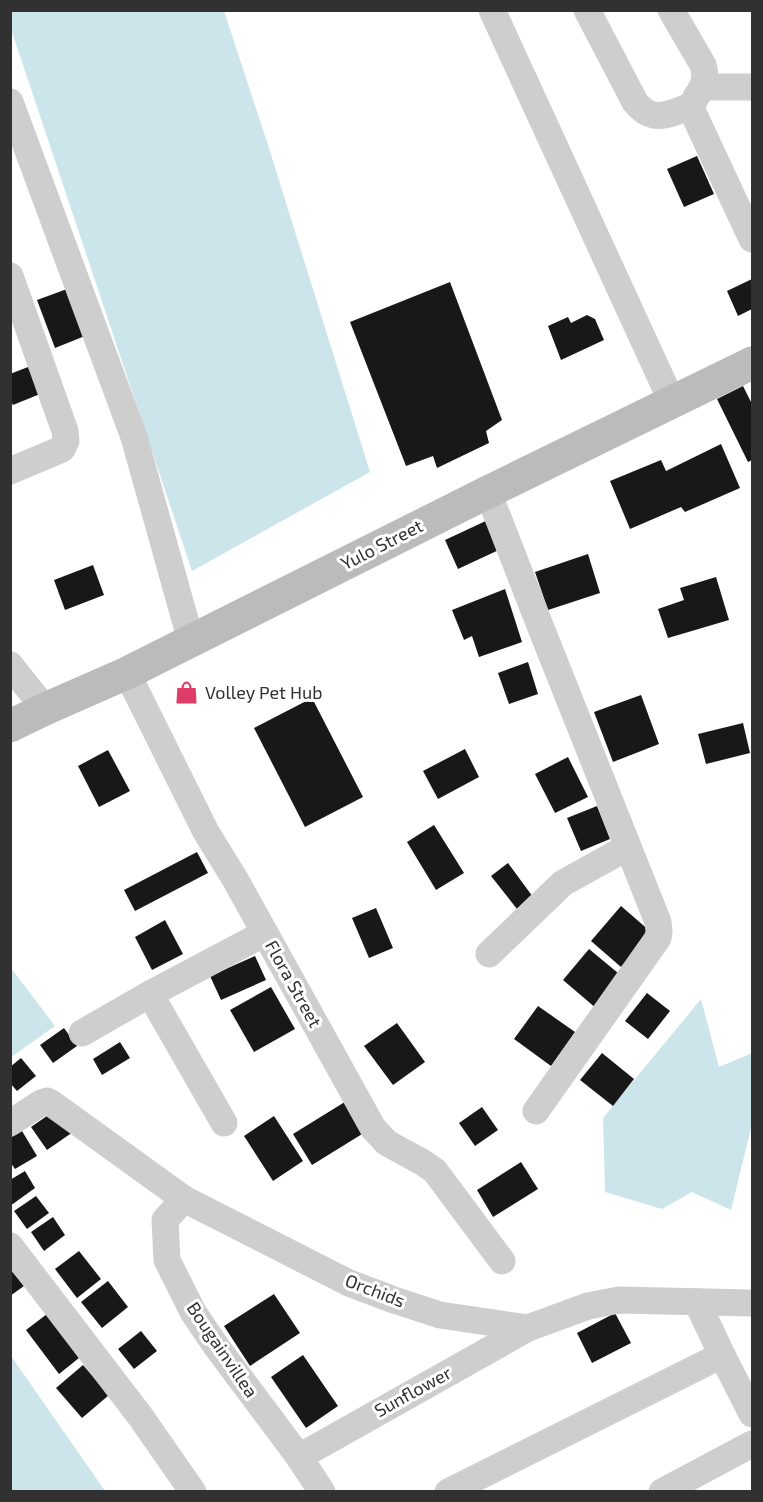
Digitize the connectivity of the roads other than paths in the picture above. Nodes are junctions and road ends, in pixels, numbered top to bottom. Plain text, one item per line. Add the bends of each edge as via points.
1 (492, 10) edge
2 (587, 10) edge
3 (672, 10) edge
4 (753, 87) edge
5 (696, 97) junction
6 (10, 102) edge
7 (753, 239) edge
8 (10, 276) edge
9 (22, 344) edge
10 (753, 363) edge
11 (672, 402) junction
12 (10, 471) edge
13 (488, 492) junction
14 (191, 641) junction
15 (10, 665) edge
16 (127, 673) junction
17 (45, 709) junction
18 (10, 726) edge
19 (628, 847) junction
20 (265, 933) junction
21 (489, 954) dead end
22 (150, 994) junction
23 (82, 1033) dead end
24 (536, 1111) dead end
25 (10, 1123) edge
26 (224, 1123) dead end
27 (184, 1198) junction
28 (10, 1246) edge
29 (502, 1261) dead end
30 (697, 1302) junction
31 (753, 1302) edge
32 (528, 1328) junction
33 (722, 1355) junction
34 (753, 1414) edge
35 (753, 1444) edge
36 (299, 1457) junction
37 (192, 1491) edge
38 (322, 1491) edge
39 (448, 1491) edge
40 (662, 1491) edge

1 - 11 street
2 - 5 street via 640,109 664,116
3 - 5 street via 703,65 705,74
4 - 5 street
5 - 7 street
6 - 14 street via 134,437
8 - 9 street
9 - 12 street via 65,431 66,441 62,449
10 - 11 main road, Yulo Street
11 - 13 main road, Yulo Street
13 - 14 main road, Yulo Street
13 - 19 street
14 - 16 main road, Yulo Street
15 - 17 street
16 - 17 main road, Yulo Street
16 - 20 street, Flora Street via 206,832
17 - 18 main road, Yulo Street
19 - 21 street via 563,883
19 - 24 street via 657,922 658,938
20 - 22 street
20 - 29 street, Flora Street via 373,1128 387,1143 435,1171
22 - 23 street
22 - 26 street
25 - 27 street, Orchids via 47,1101
27 - 32 street, Orchids via 349,1283 440,1315
27 - 36 street, Bougainvillea via 165,1220 167,1260 193,1312
28 - 37 street via 141,1416
30 - 31 street, Orchids
30 - 32 street, Orchids via 619,1300 588,1306
30 - 33 street
32 - 36 street, Sunflower
33 - 34 street
33 - 39 street
35 - 40 street
36 - 38 street, Bougainvillea

